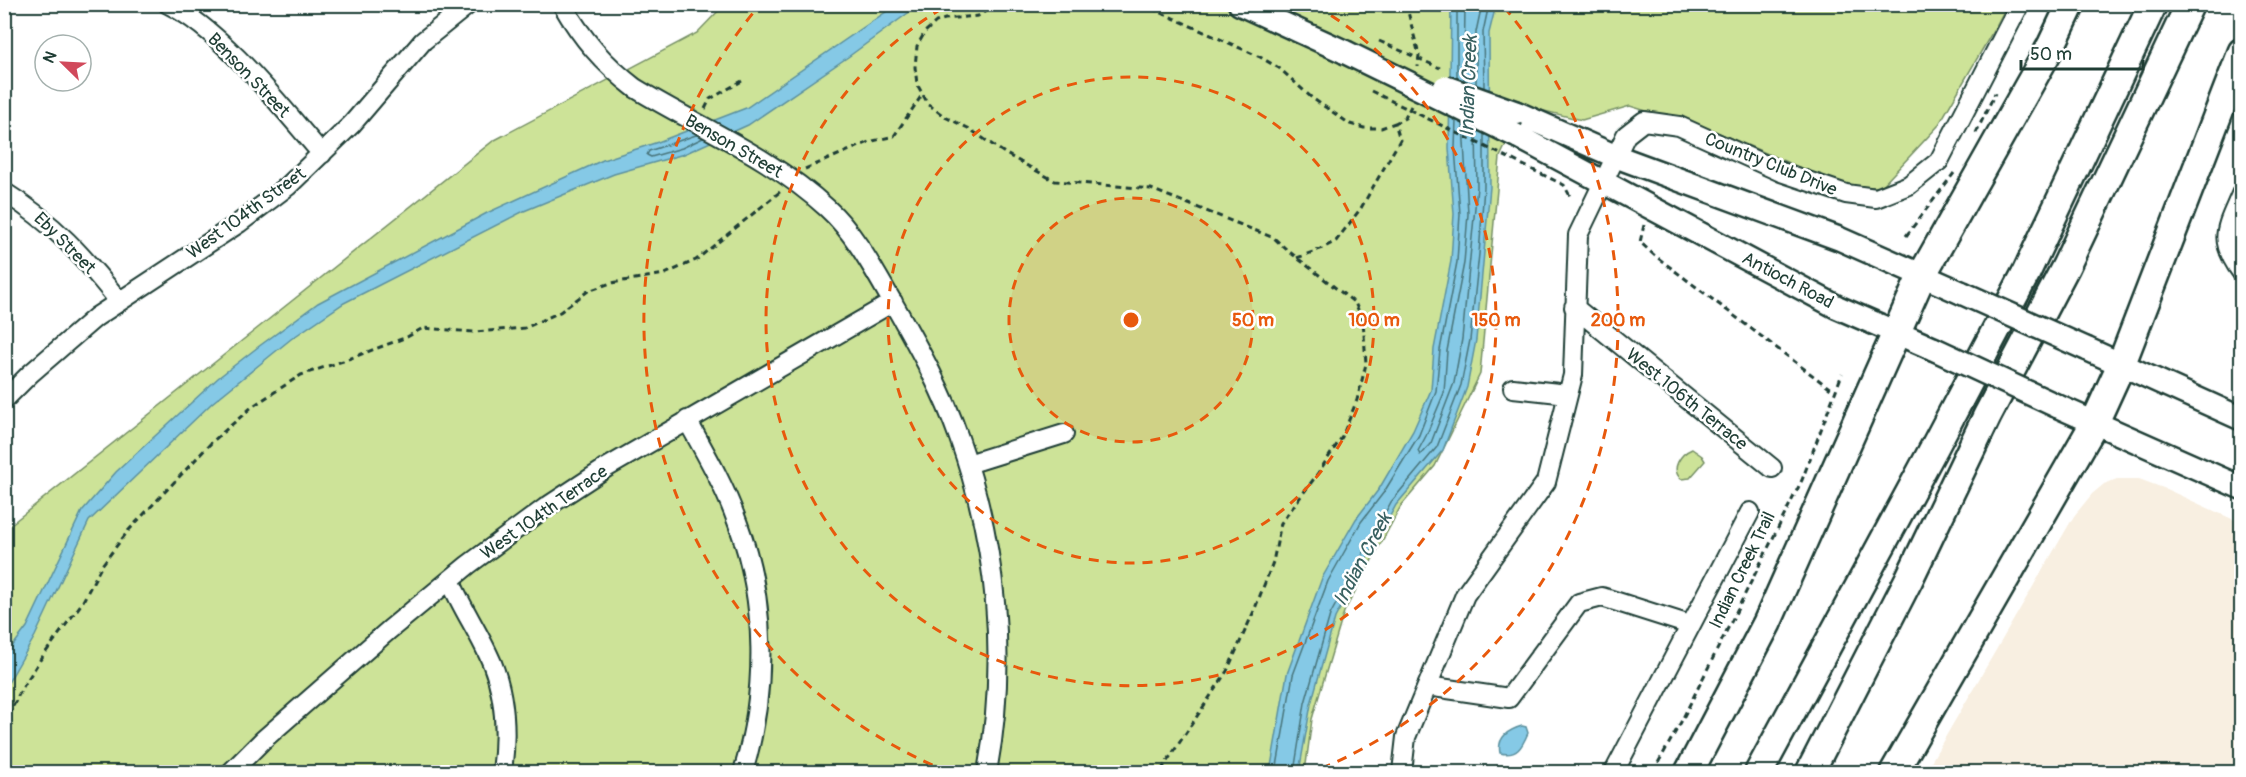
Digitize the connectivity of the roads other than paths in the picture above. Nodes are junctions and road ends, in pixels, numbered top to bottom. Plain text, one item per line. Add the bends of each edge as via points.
1 (168, 4) edge
2 (469, 4) edge
3 (562, 4) edge
4 (1240, 4) edge
5 (2020, 4) edge
6 (2071, 4) edge
7 (2153, 4) edge
8 (2190, 4) edge
9 (1345, 52) junction
10 (2241, 52) edge
11 (322, 154) junction
12 (1615, 156) junction
13 (1603, 181) junction
14 (4, 192) edge
15 (2241, 192) edge
16 (2241, 273) edge
17 (1922, 275) junction
18 (119, 302) junction
19 (892, 302) junction
20 (1574, 307) junction
21 (1896, 332) junction
22 (2121, 365) junction
23 (1513, 388) dead end
24 (1568, 394) junction
25 (4, 400) edge
26 (2241, 419) edge
27 (687, 420) junction
28 (2094, 424) junction
29 (1064, 434) dead end
30 (968, 464) junction
31 (1772, 468) dead end
32 (2241, 488) edge
33 (1750, 512) dead end
34 (450, 580) junction
35 (1690, 625) junction
36 (1427, 686) junction
37 (231, 772) edge
38 (502, 772) edge
39 (743, 772) edge
40 (987, 772) edge
41 (1402, 772) edge
42 (1614, 772) edge
43 (1689, 772) edge
44 (1759, 772) edge
45 (1810, 772) edge
46 (1894, 772) edge

1 - 11 street, Benson Street via 235,57
2 - 11 street, West 104th Street via 423,40
3 - 19 street, Benson Street via 589,46 635,88 798,170 848,231
4 - 9 main road, Antioch Road
5 - 12 street, Country Club Drive via 1940,161 1909,185 1876,198 1846,195 1781,172 1679,126 1655,122 1644,121 1626,135
6 - 17 highway
7 - 44 highway via 2026,273
8 - 45 highway via 2066,266
9 - 12 main road, Antioch Road, bridge via 1517,113
9 - 13 main road, Antioch Road, bridge
10 - 22 highway
11 - 18 street, West 104th Street via 239,224
12 - 13 street
12 - 17 main road, Antioch Road via 1795,221
13 - 20 street via 1578,235
13 - 21 main road, Antioch Road via 1837,307
14 - 18 street, Eby Street via 61,234
15 - 16 street via 2225,234 2230,256
17 - 21 highway
17 - 22 main road, Antioch Road, bridge
18 - 25 street, West 104th Street via 75,334
19 - 27 street, West 104th Terrace
19 - 30 street, Benson Street via 925,359
20 - 24 street via 1573,375
20 - 31 street, West 106th Terrace
21 - 28 main road, Antioch Road, bridge
21 - 43 highway via 1771,613
22 - 26 main road, Antioch Road
22 - 28 highway
23 - 24 street
24 - 36 street via 1546,482 1465,595
27 - 34 street, West 104th Terrace via 554,503
27 - 39 street via 718,476 738,524 757,602 759,696
28 - 32 main road, Antioch Road
28 - 46 highway
29 - 30 street
30 - 40 street, Benson Street via 990,558 996,611 996,705
33 - 35 street
34 - 37 street, West 104th Terrace
34 - 38 street via 498,681 505,714
35 - 36 street via 1602,597 1579,603 1509,698
35 - 42 street
36 - 41 street via 1406,737

